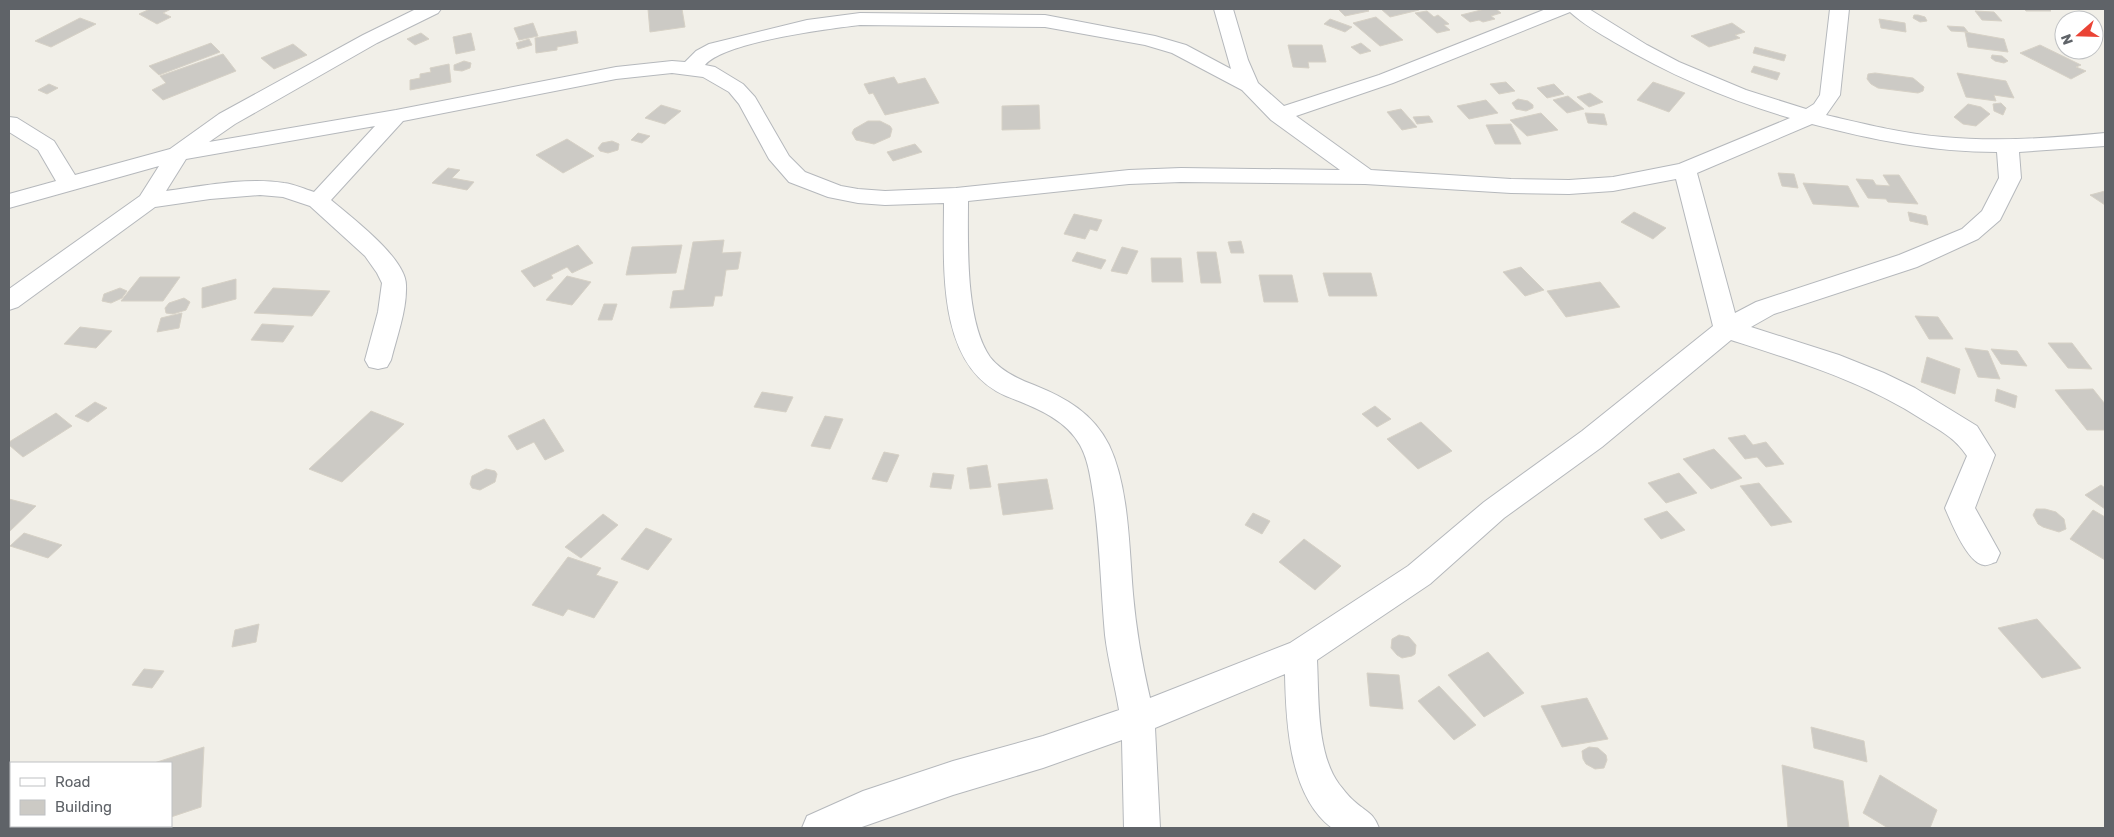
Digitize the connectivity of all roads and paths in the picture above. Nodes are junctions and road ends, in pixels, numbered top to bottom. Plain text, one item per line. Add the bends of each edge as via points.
1 (1224, 9) edge
2 (1562, 9) edge
3 (1577, 9) edge
4 (1840, 9) edge
5 (419, 11) edge
6 (691, 68) junction
7 (1249, 86) junction
8 (1279, 115) junction
9 (396, 116) junction
10 (1808, 118) junction
11 (9, 123) edge
12 (2105, 140) edge
13 (2007, 146) junction
14 (178, 154) junction
15 (1685, 170) junction
16 (1365, 177) junction
17 (69, 183) junction
18 (956, 195) junction
19 (9, 201) edge
20 (148, 201) junction
21 (318, 201) junction
22 (9, 301) edge
23 (1727, 329) junction
24 (378, 360) dead end
25 (1985, 553) dead end
26 (1301, 652) junction
27 (1138, 719) junction
28 (820, 828) edge
29 (1142, 828) edge
30 (1361, 828) edge

1 - 7 street
2 - 8 street via 1386,79
3 - 10 street via 1632,46 1676,69
4 - 10 street via 1830,95 1822,108
5 - 14 street via 226,119
6 - 7 street via 703,55 716,48 828,22 860,19 1036,20 1110,32 1179,49
6 - 9 street via 616,73
6 - 18 street via 708,71 736,88 748,101 780,159 797,177 836,192 858,196
7 - 8 street
8 - 16 street
9 - 14 street
9 - 21 street
10 - 13 street via 1907,139
10 - 15 street
11 - 17 street via 46,146
12 - 13 street
13 - 23 street via 2010,178 1992,215 1970,234 1908,260 1765,308
14 - 17 street
14 - 20 street
15 - 16 street via 1613,184 1569,187
15 - 23 street
16 - 18 street via 1172,175
17 - 19 street
18 - 27 street via 956,256 962,306 969,339 980,362 992,375 1011,386 1049,401 1080,424 1093,441 1104,475 1110,511 1124,656
20 - 21 street via 260,188 285,190
20 - 22 street
21 - 24 street via 374,250 394,283 391,312
23 - 25 street via 1875,380 1905,394 1968,434 1981,455 1960,508
23 - 26 street via 1592,439 1494,510 1419,576
26 - 27 street
26 - 30 street via 1309,761 1321,790 1342,816
27 - 28 street via 863,808
27 - 29 street

